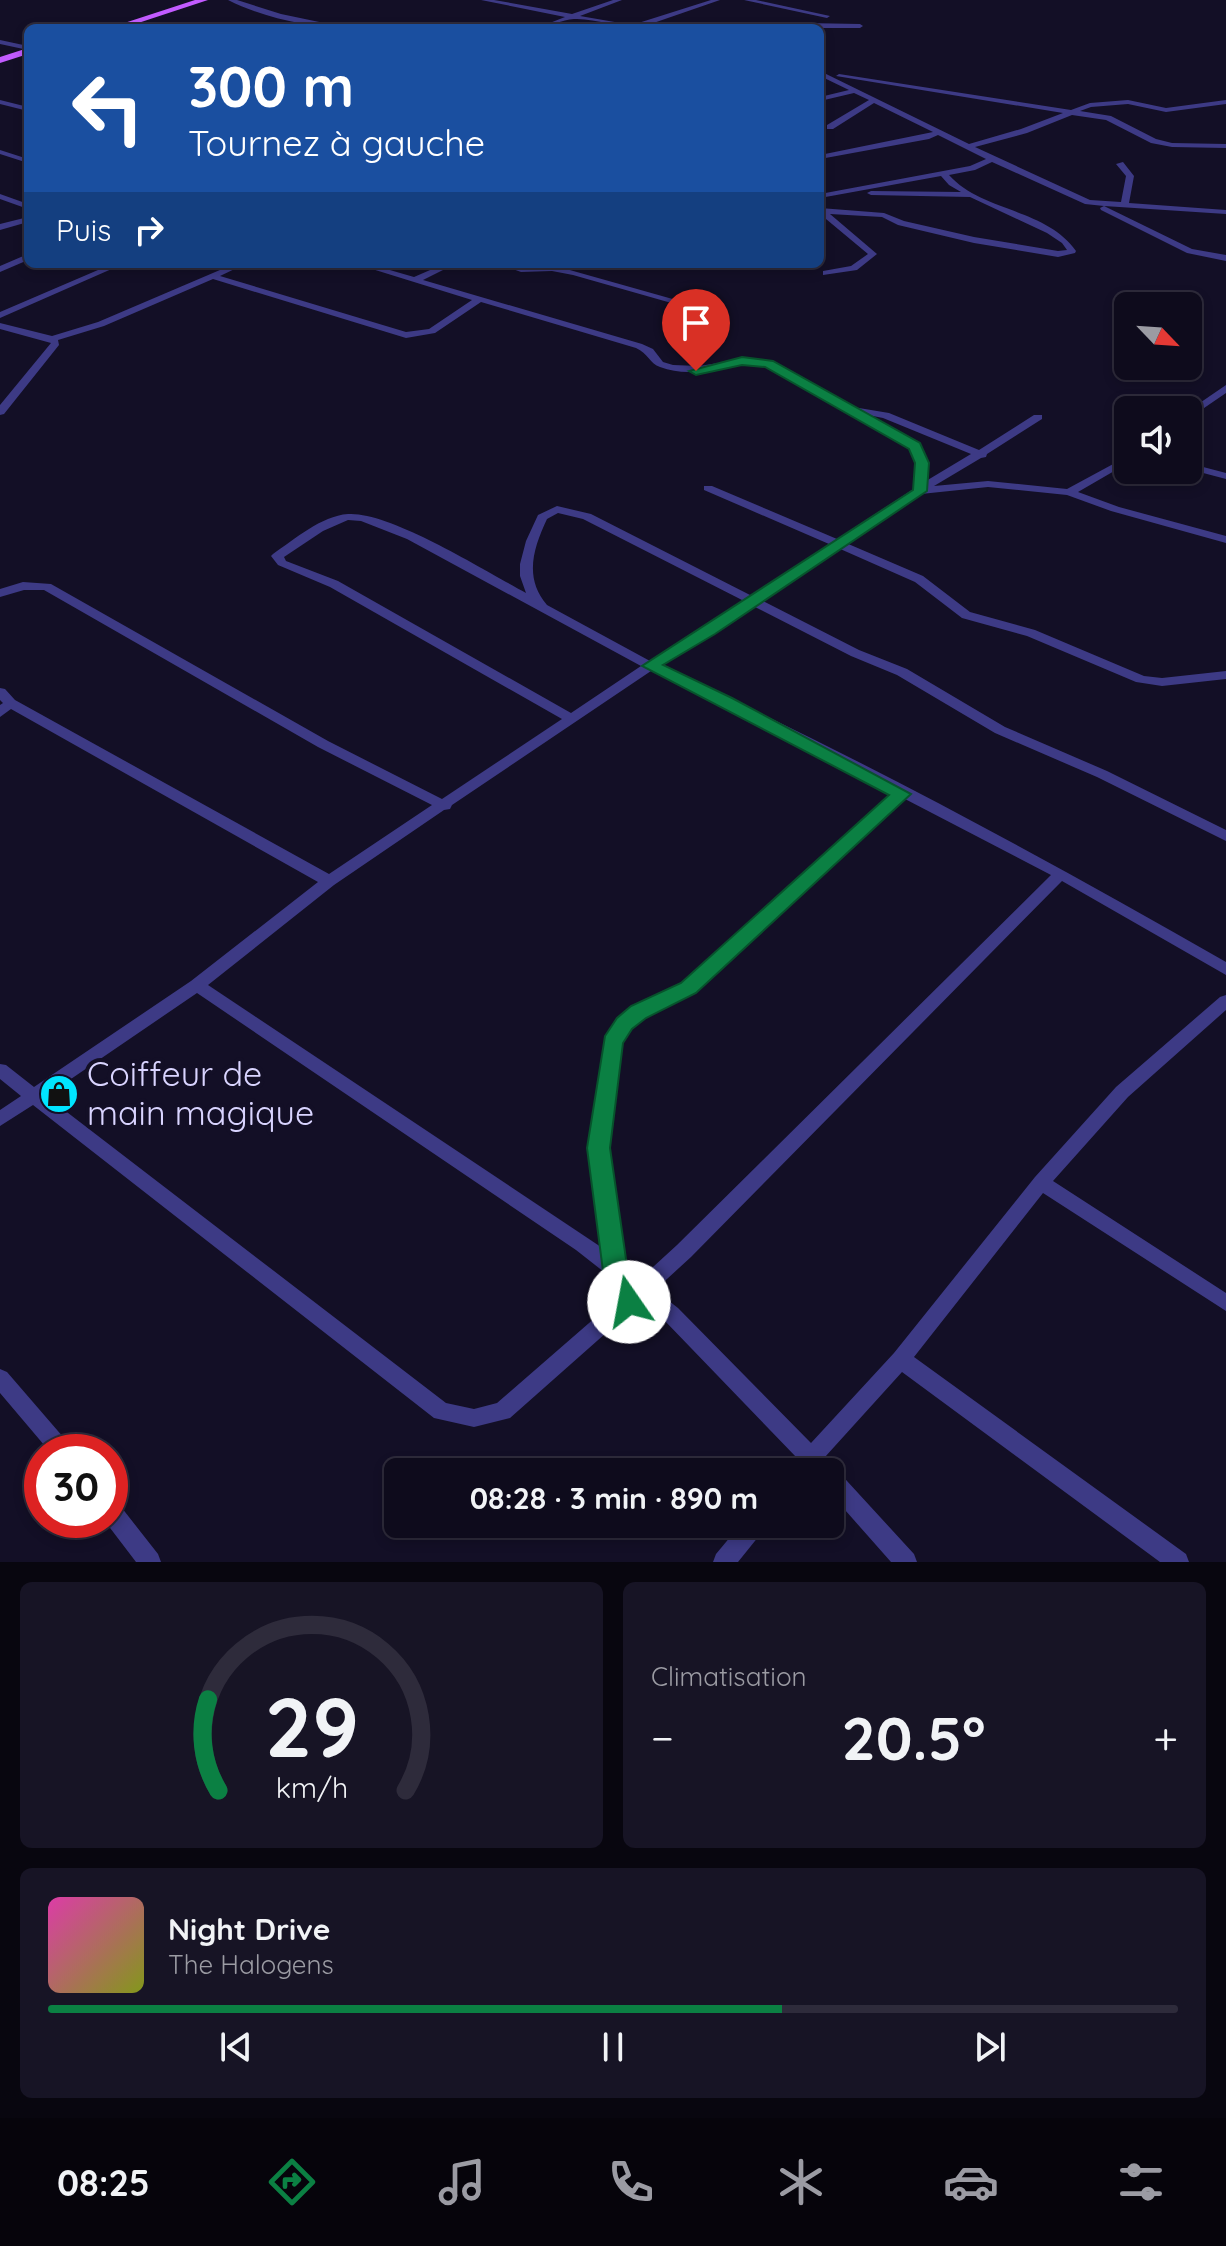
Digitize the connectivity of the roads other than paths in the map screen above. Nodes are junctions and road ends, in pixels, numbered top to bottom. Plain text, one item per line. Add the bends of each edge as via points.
1 (193, 0) edge
2 (204, 0) edge
3 (231, 0) edge
4 (484, 0) edge
5 (619, 0) edge
6 (717, 0) edge
7 (746, 0) edge
8 (759, 0) edge
9 (576, 16) junction
10 (116, 24) edge
11 (127, 24) edge
12 (323, 24) edge
13 (552, 24) edge
14 (615, 24) edge
15 (647, 24) edge
16 (807, 24) edge
17 (824, 25) edge
18 (860, 26) dead end
19 (0, 42) edge
20 (24, 50) edge
21 (24, 53) edge
22 (0, 62) edge
23 (824, 74) edge
24 (824, 74) edge
25 (857, 90) junction
26 (824, 98) edge
27 (875, 99) junction
28 (0, 102) edge
29 (1226, 102) edge
30 (24, 108) edge
31 (1074, 113) junction
32 (830, 127) dead end
33 (939, 132) junction
34 (1226, 146) edge
35 (968, 147) junction
36 (0, 152) edge
37 (24, 155) edge
38 (824, 156) edge
39 (16, 157) junction
40 (992, 159) junction
41 (24, 160) edge
42 (1120, 164) dead end
43 (943, 173) junction
44 (847, 191) junction
45 (824, 195) edge
46 (975, 195) junction
47 (0, 196) edge
48 (1097, 204) junction
49 (24, 205) edge
50 (1124, 205) junction
51 (824, 211) edge
52 (1226, 212) edge
53 (824, 213) edge
54 (24, 220) edge
55 (0, 227) edge
56 (1226, 258) edge
57 (24, 259) edge
58 (110, 268) edge
59 (233, 268) edge
60 (374, 268) edge
61 (442, 268) edge
62 (517, 268) edge
63 (552, 268) edge
64 (552, 268) edge
65 (0, 269) edge
66 (826, 273) dead end
67 (214, 277) junction
68 (415, 280) junction
69 (481, 298) junction
70 (703, 309) dead end
71 (0, 315) edge
72 (0, 326) edge
73 (52, 339) junction
74 (1226, 388) edge
75 (1202, 406) edge
76 (845, 409) junction
77 (0, 412) edge
78 (1038, 417) dead end
79 (982, 455) junction
80 (1114, 467) edge
81 (1202, 470) edge
82 (1226, 476) edge
83 (708, 488) dead end
84 (920, 491) junction
85 (1069, 492) junction
86 (1226, 540) edge
87 (839, 543) junction
88 (0, 593) edge
89 (754, 600) junction
90 (543, 608) junction
91 (650, 666) junction
92 (1226, 675) edge
93 (3, 702) edge
94 (571, 718) junction
95 (902, 794) junction
96 (445, 806) junction
97 (1226, 836) edge
98 (1061, 874) junction
99 (329, 881) junction
100 (1226, 969) edge
101 (197, 985) junction
102 (1226, 1001) edge
103 (0, 1070) edge
104 (34, 1096) junction
105 (0, 1119) edge
106 (1041, 1182) junction
107 (616, 1271) junction
108 (641, 1290) junction
109 (1226, 1303) edge
110 (901, 1359) junction
111 (0, 1378) edge
112 (48, 1434) edge
113 (811, 1456) joint
114 (844, 1493) edge
115 (128, 1533) edge
116 (744, 1538) edge
117 (150, 1562) edge
118 (724, 1562) edge
119 (906, 1562) edge
120 (1178, 1562) edge

1 - 10 main road
2 - 11 main road
3 - 12 street
4 - 9 street
5 - 9 street
6 - 15 street
7 - 8 street
7 - 16 street via 827,16
9 - 13 street
9 - 14 street
17 - 18 street
19 - 20 street
21 - 22 main road
23 - 25 street
24 - 31 street
25 - 26 street
25 - 27 street
27 - 32 street
27 - 33 street
28 - 30 street
29 - 31 street via 1166,110 1128,102 1099,104
31 - 34 street via 1113,120 1163,143
31 - 35 street
33 - 35 street
33 - 38 street
35 - 40 street
36 - 39 street
37 - 39 street
39 - 41 street
40 - 43 street
40 - 48 street
42 - 50 street via 1130,176
43 - 44 street
43 - 46 street
44 - 45 street
44 - 46 street
46 - 51 street via 1046,230 1072,251 1058,254 981,241 884,215
47 - 49 street
48 - 50 street
48 - 56 street via 1190,251
50 - 52 street
53 - 66 street via 873,254 854,268
54 - 55 street
57 - 65 street
58 - 71 street
59 - 67 street
60 - 68 street
61 - 68 street
62 - 64 street
63 - 70 street
67 - 69 street via 406,335 432,331
67 - 73 street
68 - 69 street
69 - 76 street via 641,347 656,354 659,364 678,370 765,362
72 - 73 street
73 - 77 street via 56,343 48,355
74 - 75 street
76 - 79 street via 885,415
76 - 84 street via 915,446 922,463
78 - 79 street
79 - 84 street
80 - 85 street
81 - 82 street
83 - 87 street
84 - 85 street via 988,484
84 - 87 street
85 - 86 street
87 - 89 street
87 - 92 street via 919,579 966,615 1031,633 1141,679
88 - 96 street via 23,586 47,587 323,744
89 - 90 street via 597,520 557,509 538,526 524,578
89 - 91 street
89 - 97 street via 902,672 1000,730
90 - 91 street
90 - 94 street via 408,533 355,516 328,524 277,556
91 - 94 street
91 - 95 street
93 - 99 street
94 - 96 street
95 - 98 street
95 - 107 street via 689,988 639,1012 612,1042 599,1148
96 - 99 street
98 - 100 street
98 - 108 street
99 - 101 street
101 - 104 street
101 - 107 street
102 - 106 street via 1122,1092
103 - 104 street
104 - 105 street
104 - 108 street via 441,1411 474,1418 503,1411
106 - 109 street
106 - 110 street
107 - 108 street
108 - 113 street
110 - 113 street
110 - 120 street
111 - 112 street
114 - 119 street
115 - 117 street
116 - 118 street

